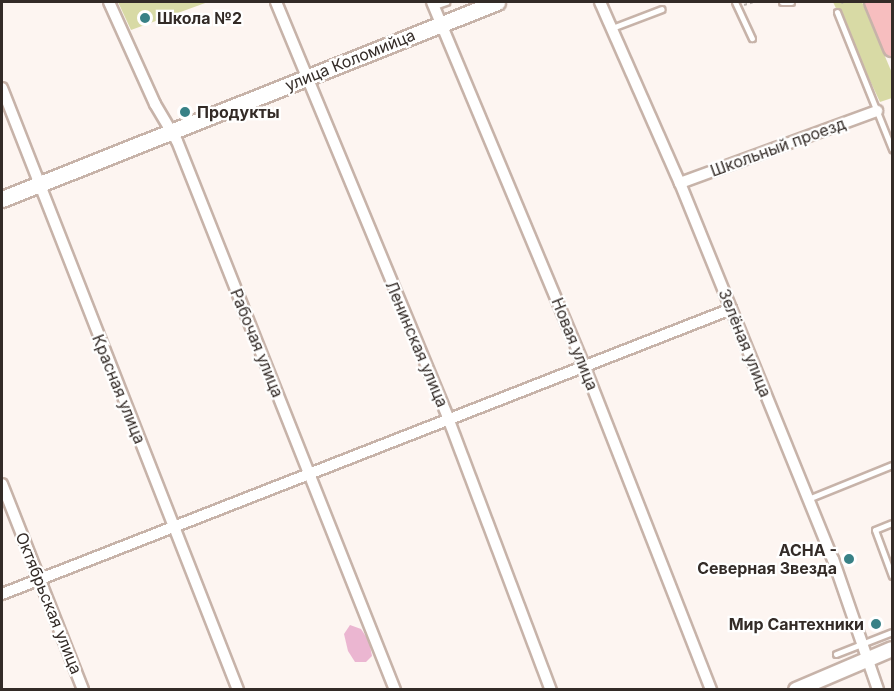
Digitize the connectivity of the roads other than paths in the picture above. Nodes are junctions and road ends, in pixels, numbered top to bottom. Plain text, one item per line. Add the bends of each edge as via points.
1 (109, 2) edge
2 (276, 2) edge
3 (446, 2) edge
4 (497, 2) edge
5 (600, 2) edge
6 (782, 2) edge
7 (791, 2) edge
8 (873, 2) edge
9 (886, 2) edge
10 (432, 4) edge
11 (736, 4) edge
12 (662, 9) dead end
13 (837, 12) dead end
14 (892, 18) edge
15 (440, 24) junction
16 (611, 29) junction
17 (752, 38) dead end
18 (892, 48) edge
19 (306, 78) junction
20 (2, 88) edge
21 (877, 111) junction
22 (172, 132) junction
23 (892, 149) edge
24 (680, 183) junction
25 (38, 185) junction
26 (2, 199) edge
27 (730, 309) junction
28 (584, 363) junction
29 (448, 418) junction
30 (892, 465) edge
31 (308, 472) junction
32 (2, 483) edge
33 (808, 499) junction
34 (892, 523) edge
35 (174, 527) junction
36 (892, 576) edge
37 (40, 580) junction
38 (2, 594) edge
39 (892, 632) edge
40 (860, 645) junction
41 (892, 649) edge
42 (836, 654) dead end
43 (867, 660) junction
44 (83, 690) edge
45 (238, 690) edge
46 (395, 690) edge
47 (551, 690) edge
48 (711, 690) edge
49 (796, 690) edge
50 (878, 690) edge

1 - 22 street, Рабочая улица
2 - 19 street, Ленинская улица
3 - 10 lane
4 - 15 main road, улица Коломийца
5 - 16 street, Зелёная улица
6 - 7 lane
8 - 18 main road
9 - 14 main road
10 - 15 street, Новая улица
11 - 17 lane
12 - 16 lane
13 - 21 lane
15 - 19 main road, улица Коломийца
15 - 28 street, Новая улица
16 - 24 street, Зелёная улица
19 - 22 main road, улица Коломийца
19 - 29 street, Ленинская улица
20 - 25 street, Красная улица
21 - 23 lane
21 - 24 street, Школьный проезд
22 - 25 main road, улица Коломийца
22 - 31 street, Рабочая улица
24 - 27 street, Зелёная улица
25 - 26 main road, улица Коломийца
25 - 35 street, Красная улица
27 - 28 street
27 - 33 street, Зелёная улица
28 - 29 street
28 - 48 street, Новая улица
29 - 31 street
29 - 47 street, Ленинская улица
30 - 33 lane
31 - 35 street
31 - 46 street, Рабочая улица
32 - 37 street, Октябрьская улица
33 - 40 street, Зелёная улица
34 - 36 lane via 875,530
35 - 37 street
35 - 45 street, Красная улица
37 - 38 street
37 - 44 street, Октябрьская улица
39 - 40 lane
40 - 42 lane
40 - 43 street, Зелёная улица
41 - 43 street
43 - 49 street
43 - 50 street, Зелёная улица

